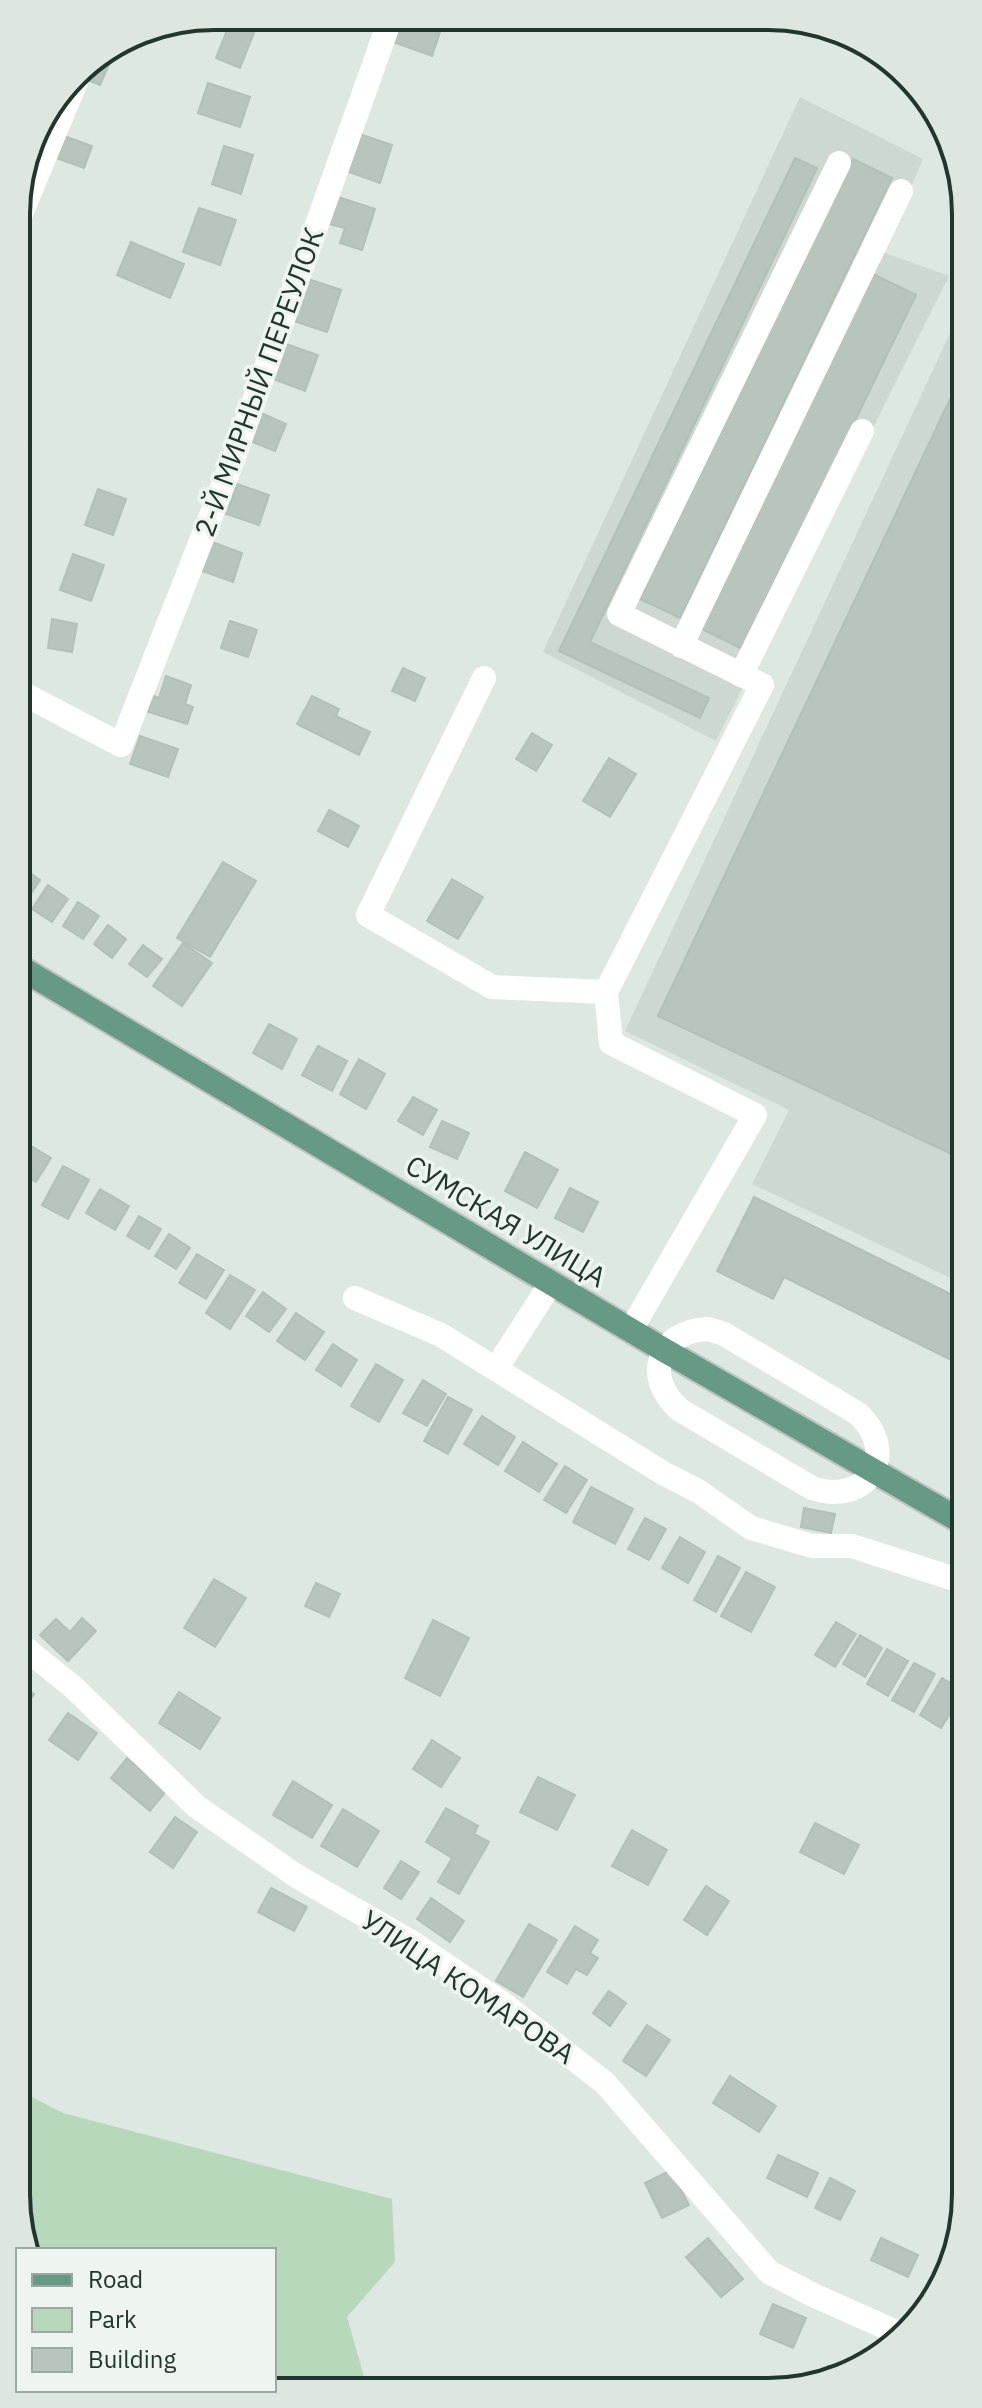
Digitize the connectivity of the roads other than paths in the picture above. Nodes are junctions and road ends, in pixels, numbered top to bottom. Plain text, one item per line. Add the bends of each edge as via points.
1 (386, 30) edge
2 (67, 104) edge
3 (839, 163) dead end
4 (33, 185) edge
5 (901, 191) dead end
6 (862, 431) dead end
7 (681, 646) junction
8 (484, 678) dead end
9 (752, 680) junction
10 (30, 697) edge
11 (30, 974) edge
12 (606, 992) junction
13 (551, 1283) junction
14 (355, 1298) dead end
15 (631, 1330) junction
16 (664, 1350) junction
17 (496, 1369) junction
18 (872, 1473) junction
19 (952, 1516) edge
20 (952, 1578) edge
21 (30, 1652) edge
22 (891, 2330) edge

1 - 10 street, 2-Й МИРНЫЙ ПЕРЕУЛОК via 234,457 121,745
2 - 4 street
3 - 7 street via 619,614
5 - 7 street
6 - 9 street
7 - 9 street
8 - 12 street via 368,915 492,987
9 - 12 street
11 - 13 main road, СУМСКАЯ УЛИЦА
12 - 15 street via 611,1043 755,1115
13 - 15 main road, СУМСКАЯ УЛИЦА
13 - 17 street
14 - 17 street via 441,1335
15 - 16 main road, СУМСКАЯ УЛИЦА
16 - 18 main road, СУМСКАЯ УЛИЦА
16 - 18 street via 659,1383 680,1410 829,1494 846,1493
16 - 18 street via 691,1330 724,1334 870,1424 878,1457
17 - 20 street via 751,1528 812,1546 852,1546
18 - 19 main road, СУМСКАЯ УЛИЦА
21 - 22 street, УЛИЦА КОМАРОВА via 197,1807 298,1877 413,1943 502,2003 605,2083 769,2272

